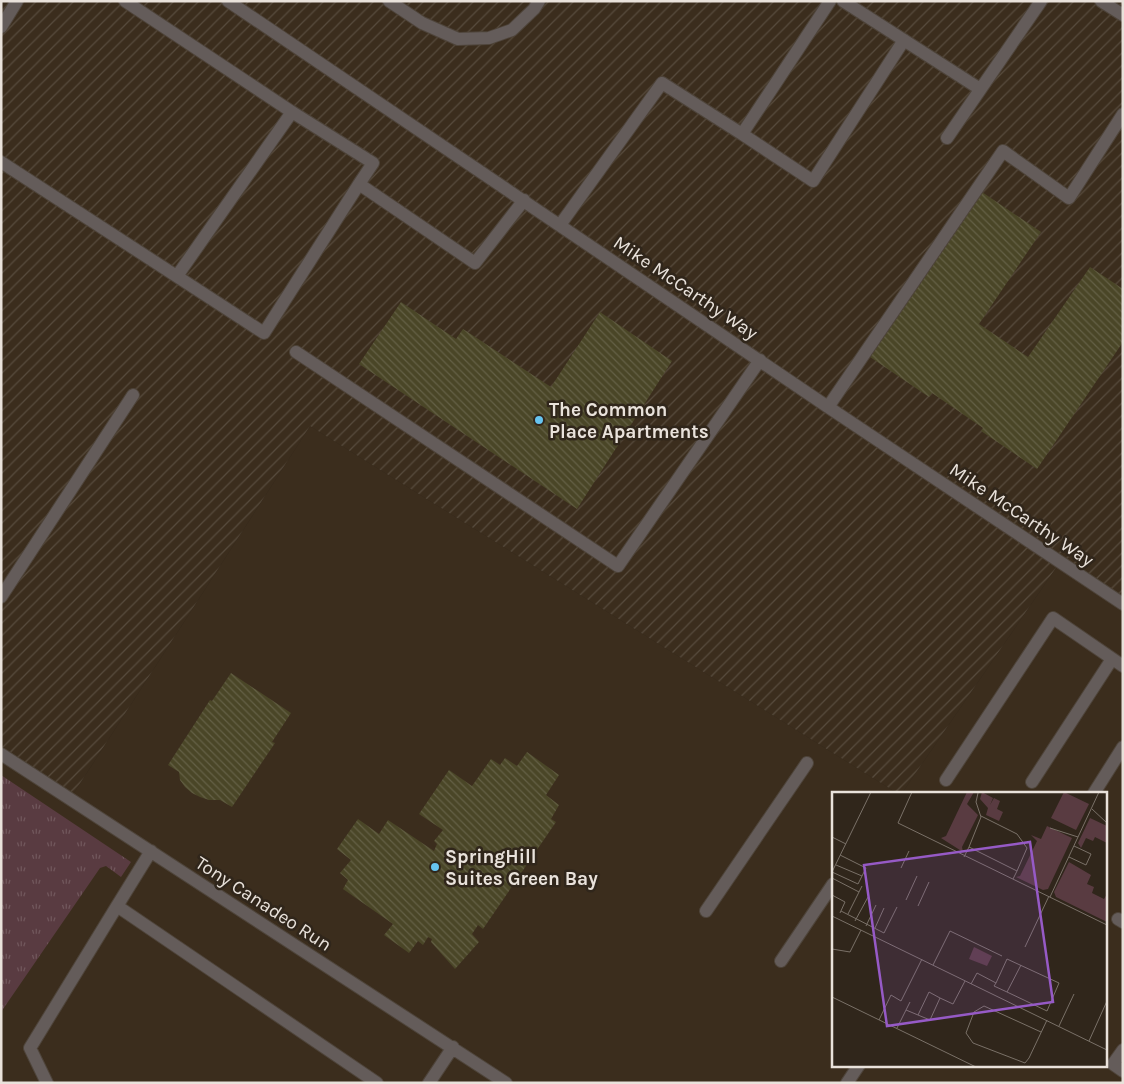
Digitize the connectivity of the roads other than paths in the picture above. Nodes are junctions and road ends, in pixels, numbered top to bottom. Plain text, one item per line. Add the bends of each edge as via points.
1 (17, 1) edge
2 (124, 1) edge
3 (228, 1) edge
4 (389, 1) edge
5 (539, 1) edge
6 (830, 1) edge
7 (843, 1) edge
8 (1041, 1) edge
9 (1102, 1) edge
10 (1123, 15) edge
11 (1, 27) edge
12 (904, 40) junction
13 (980, 89) junction
14 (292, 112) junction
15 (1123, 114) edge
16 (742, 134) junction
17 (947, 138) dead end
18 (1, 162) edge
19 (359, 184) junction
20 (524, 200) junction
21 (560, 225) junction
22 (177, 276) junction
23 (296, 352) dead end
24 (760, 360) junction
25 (133, 395) dead end
26 (828, 406) junction
27 (1, 597) edge
28 (1123, 604) edge
29 (1112, 659) junction
30 (1123, 666) edge
31 (1123, 747) edge
32 (1, 754) edge
33 (807, 763) dead end
34 (946, 780) dead end
35 (1032, 782) dead end
36 (1095, 792) edge
37 (151, 852) junction
38 (832, 885) edge
39 (117, 906) junction
40 (706, 911) dead end
41 (781, 961) dead end
42 (453, 1048) junction
43 (1123, 1050) edge
44 (858, 1066) edge
45 (1123, 1071) edge
46 (47, 1083) edge
47 (378, 1083) edge
48 (429, 1083) edge
49 (506, 1083) edge
50 (847, 1083) edge

1 - 11 street
2 - 14 street
3 - 20 street, Mike McCarthy Way
4 - 5 street via 422,23 458,39 489,38 512,30
6 - 16 street
7 - 12 street
8 - 13 street
9 - 10 street
12 - 13 street
12 - 16 street via 813,181
13 - 17 street
14 - 19 street via 373,163
14 - 22 street
15 - 26 street via 1068,198 1003,151
16 - 21 street via 662,83
18 - 22 street
19 - 20 street via 475,263
19 - 22 street via 264,333
20 - 21 street, Mike McCarthy Way
21 - 24 street, Mike McCarthy Way
23 - 24 street via 618,566
24 - 26 street, Mike McCarthy Way
25 - 27 street
26 - 28 street, Mike McCarthy Way
29 - 30 street
29 - 34 street via 1053,618
29 - 35 street
31 - 36 street
32 - 37 street, Tony Canadeo Run
33 - 40 street
37 - 39 street
37 - 42 street, Tony Canadeo Run
38 - 41 street
39 - 46 street via 30,1048
39 - 47 street
42 - 48 street
42 - 49 street, Tony Canadeo Run
43 - 45 street via 1113,1064
44 - 50 street

